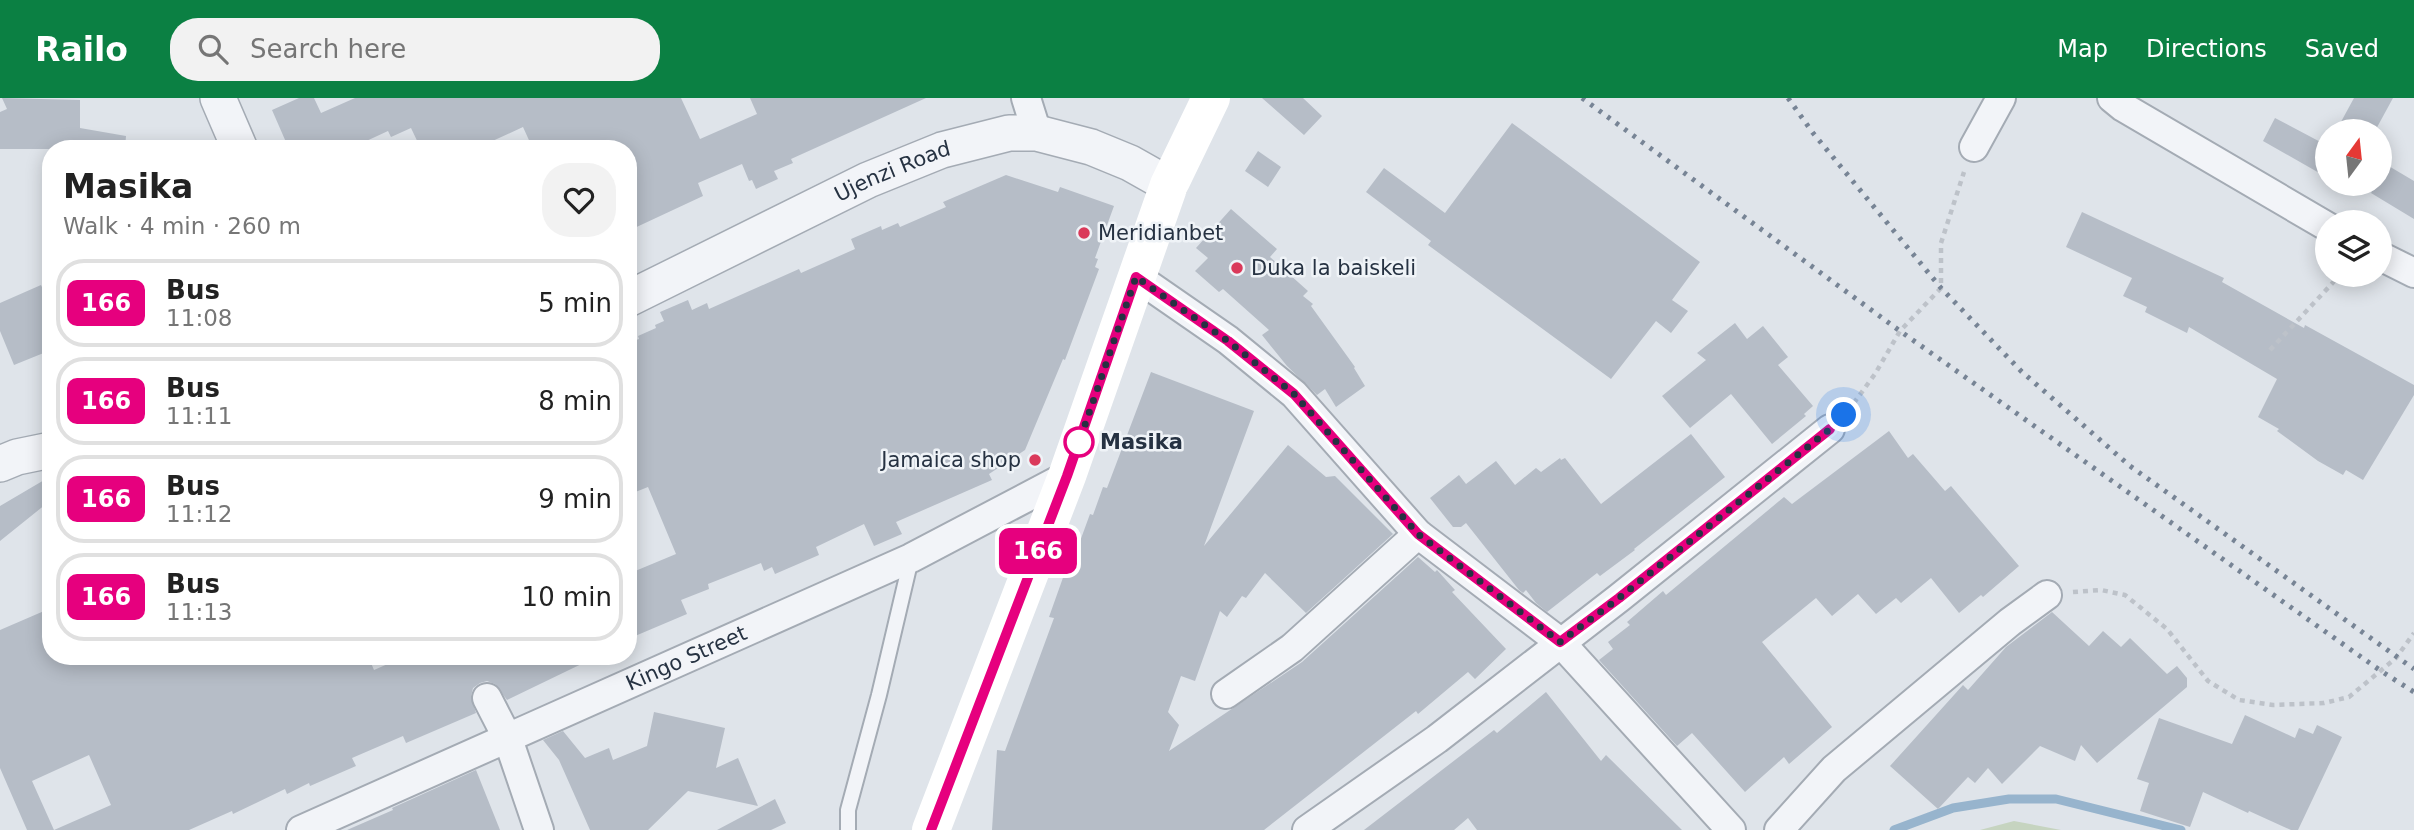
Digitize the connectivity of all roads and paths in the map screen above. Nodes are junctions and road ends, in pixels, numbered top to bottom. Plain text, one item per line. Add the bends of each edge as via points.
1 (218, 98) edge
2 (1026, 98) edge
3 (1210, 98) edge
4 (2001, 98) edge
5 (2112, 98) edge
6 (1037, 133) junction
7 (236, 140) edge
8 (1974, 147) joint
9 (1169, 185) junction
10 (2315, 219) edge
11 (2392, 262) edge
12 (2414, 273) edge
13 (1136, 277) junction
14 (2329, 287) edge
15 (637, 295) edge
16 (2270, 350) dead end
17 (1830, 429) joint
18 (42, 452) edge
19 (0, 464) edge
20 (1067, 476) junction
21 (1418, 534) junction
22 (911, 558) junction
23 (2048, 595) joint
24 (2414, 633) edge
25 (1560, 642) junction
26 (1226, 694) dead end
27 (487, 698) dead end
28 (508, 739) junction
29 (1316, 827) edge
30 (301, 830) edge
31 (539, 830) edge
32 (848, 830) edge
33 (931, 830) edge
34 (1731, 830) edge
35 (1779, 830) edge

1 - 7 street
2 - 6 street
3 - 9 main road
4 - 8 street
5 - 10 street
6 - 9 street, Ujenzi Road via 1091,147
6 - 15 street, Ujenzi Road via 1009,133 942,150 880,175
8 - 17 path via 1941,243 1941,288 1900,331 1857,401
9 - 13 main road
11 - 12 street
13 - 20 main road
13 - 21 street via 1294,394
14 - 16 path
17 - 25 street
18 - 19 street
20 - 22 street, Kingo Street
20 - 33 main road
21 - 25 street
21 - 26 street via 1292,648
22 - 28 street, Kingo Street
22 - 32 lane via 848,810
23 - 24 path via 2101,590 2125,595 2167,629 2208,681 2239,699 2273,705 2349,697 2396,658
23 - 35 street via 1833,769
25 - 29 street
25 - 34 street
27 - 28 street
28 - 30 street, Kingo Street
28 - 31 street

